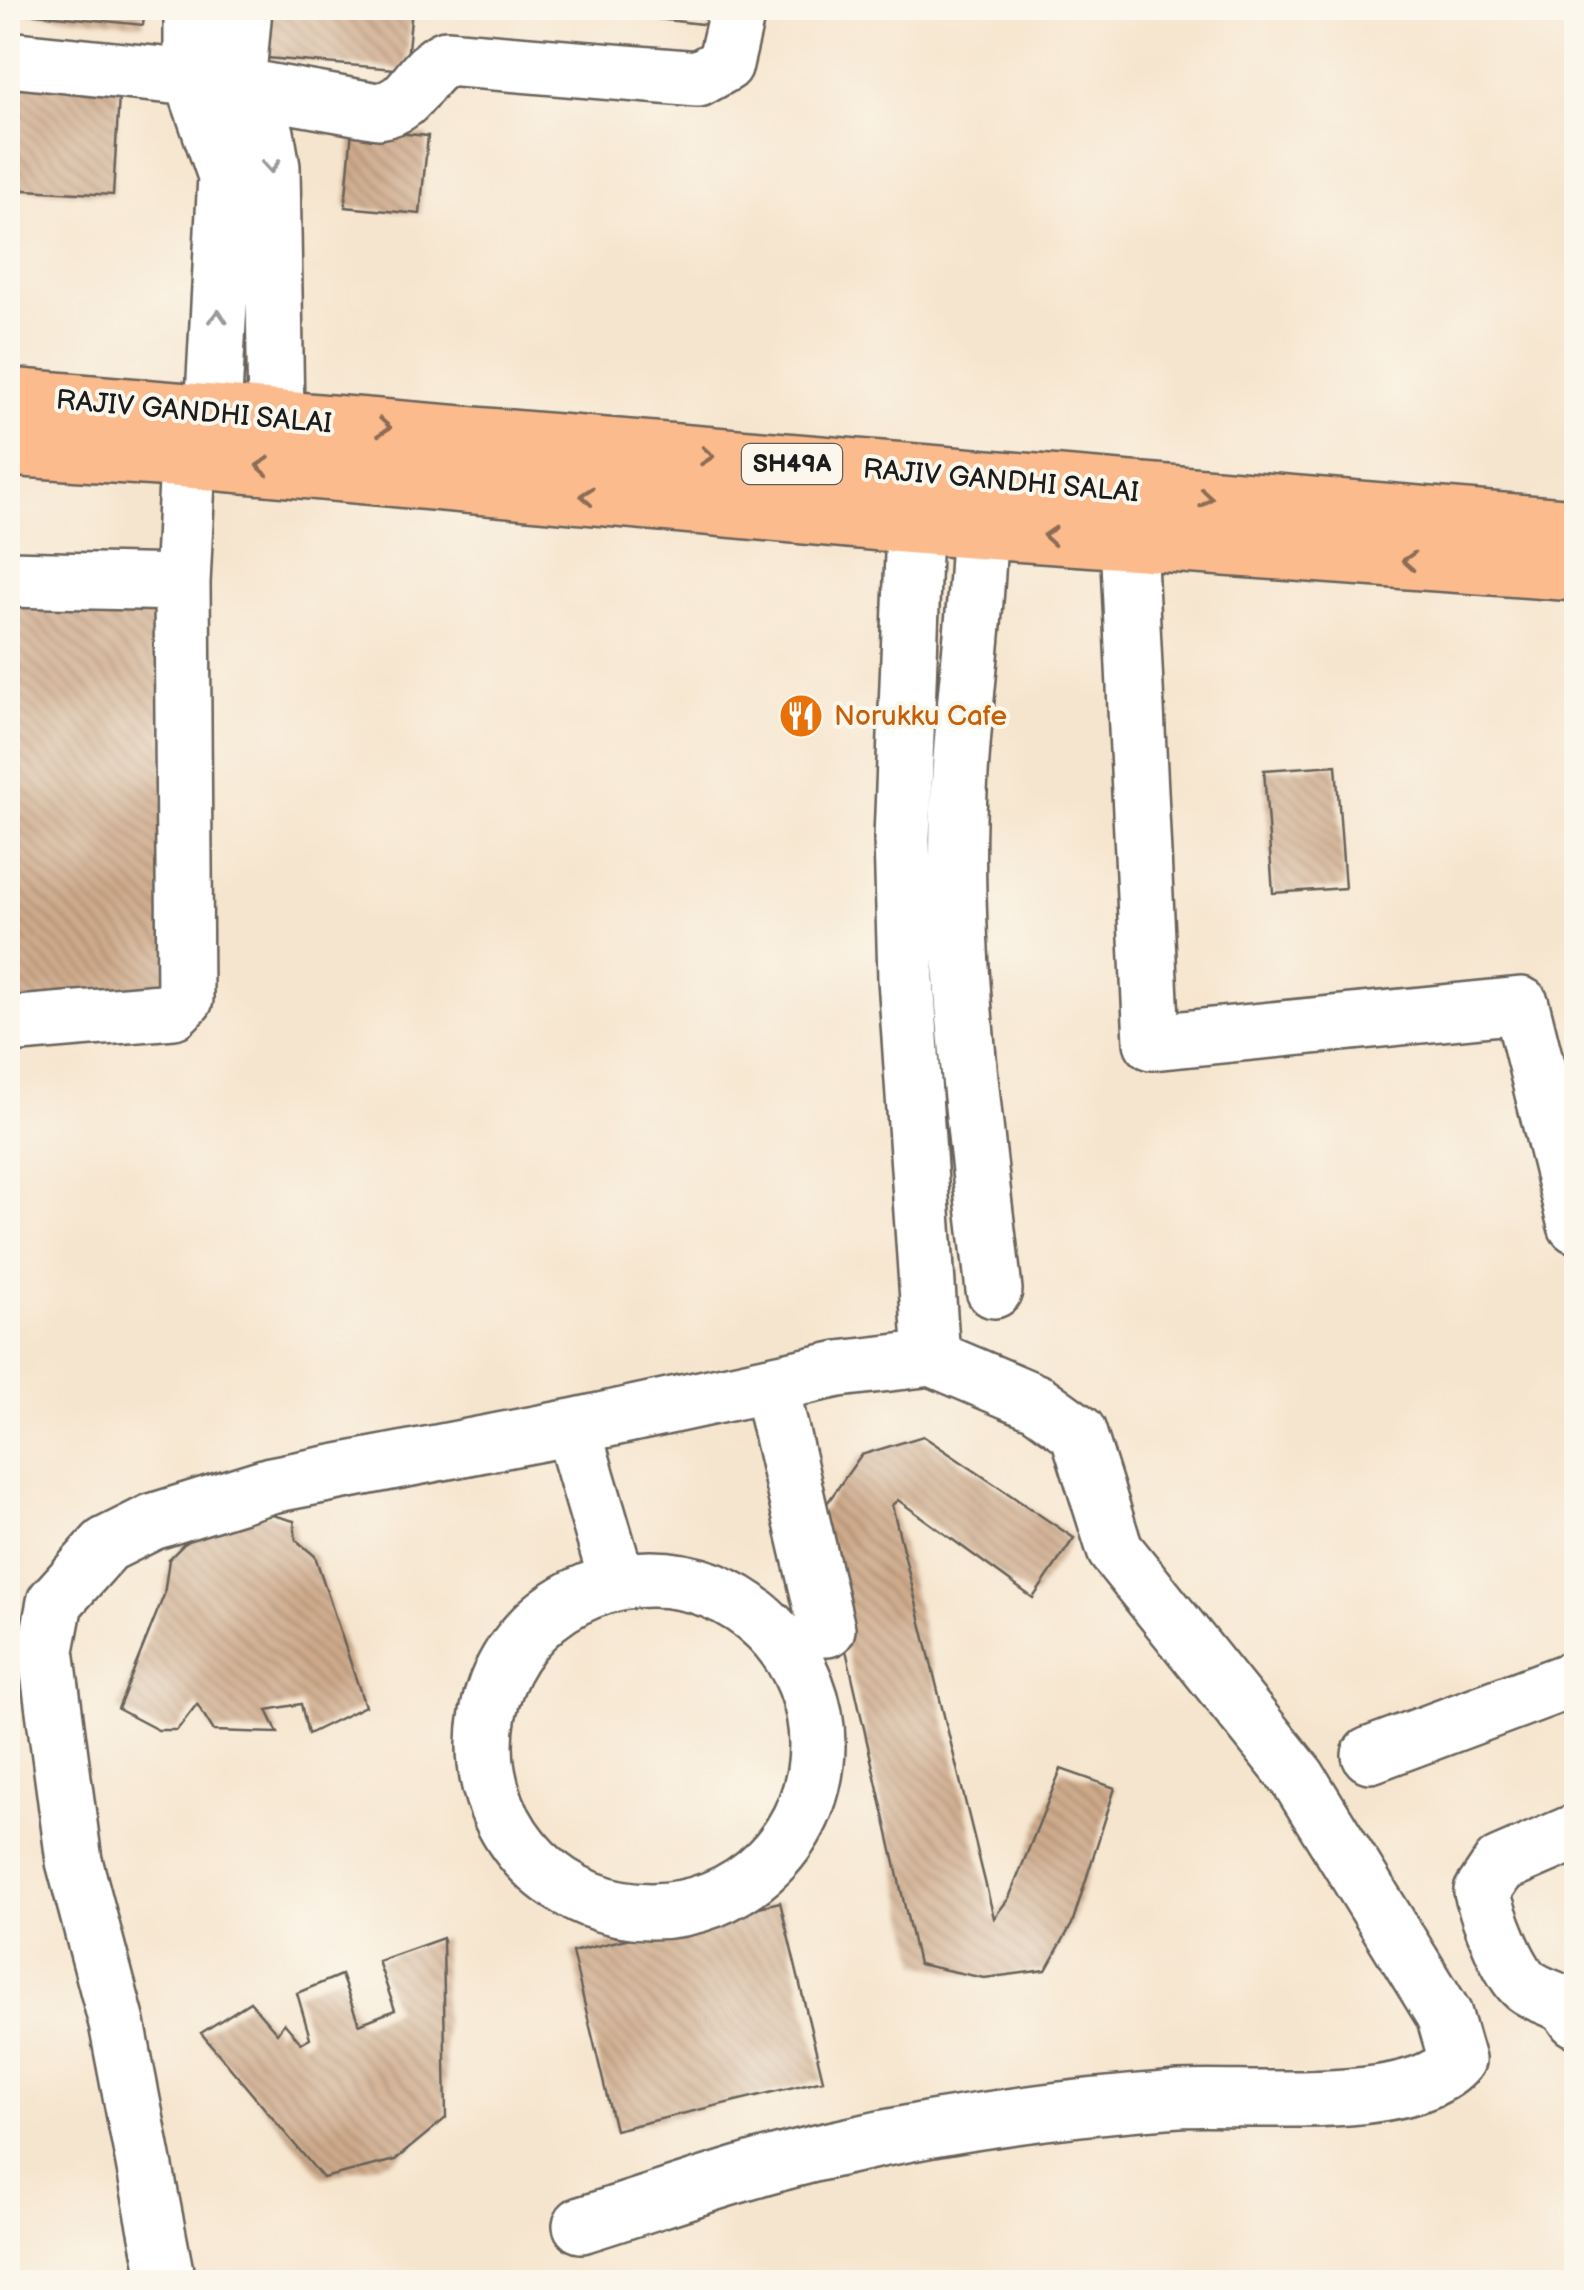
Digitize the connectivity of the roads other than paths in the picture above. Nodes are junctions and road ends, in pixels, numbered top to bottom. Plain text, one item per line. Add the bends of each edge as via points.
1 (192, 8) edge
2 (244, 8) edge
3 (738, 8) edge
4 (8, 59) edge
5 (215, 82) junction
6 (8, 396) edge
7 (276, 418) junction
8 (201, 437) junction
9 (8, 448) edge
10 (915, 500) junction
11 (980, 505) junction
12 (1576, 527) edge
13 (1128, 541) junction
14 (1500, 545) junction
15 (1576, 572) edge
16 (8, 579) edge
17 (182, 583) junction
18 (8, 1025) edge
19 (1576, 1226) edge
20 (994, 1290) dead end
21 (932, 1358) junction
22 (770, 1384) junction
23 (572, 1427) junction
24 (617, 1580) junction
25 (827, 1629) dead end
26 (1576, 1678) edge
27 (1370, 1754) dead end
28 (1576, 1832) edge
29 (1576, 2019) edge
30 (581, 2224) dead end
31 (167, 2282) edge

1 - 5 street
2 - 5 street
3 - 5 street via 725,64 698,79 446,58 426,72 404,103 378,112
4 - 5 street
5 -> 7 street via 270,150
8 -> 5 street via 226,176
6 - 8 main road, RAJIV GANDHI SALAI / SH49A
7 - 8 main road, RAJIV GANDHI SALAI / SH49A
7 -> 10 main road, RAJIV GANDHI SALAI / SH49A
8 - 9 main road, RAJIV GANDHI SALAI / SH49A
10 -> 8 main road, RAJIV GANDHI SALAI / SH49A
8 - 17 street
10 - 11 main road, RAJIV GANDHI SALAI / SH49A
10 - 21 street via 902,839
13 -> 11 main road, RAJIV GANDHI SALAI / SH49A
11 -> 14 main road, RAJIV GANDHI SALAI / SH49A
11 - 20 street via 962,711 958,937
12 - 14 main road, RAJIV GANDHI SALAI / SH49A
14 -> 13 main road, RAJIV GANDHI SALAI / SH49A
13 - 19 street via 1152,1042 1522,1004
14 - 15 main road, RAJIV GANDHI SALAI / SH49A
16 - 17 street
17 - 18 street via 186,1000 174,1011
21 - 22 street
21 - 30 street via 1038,1403 1078,1432 1114,1550 1298,1778 1444,2015 1457,2060 1433,2080 1356,2096 1180,2099 1038,2114 834,2149
22 - 23 street
22 - 25 street
23 - 24 street
23 - 31 street via 272,1485 152,1522 106,1545 54,1602 46,1650 74,1861 117,2023
24 - 24 street via 688,1581 751,1609 797,1662 818,1729 810,1798 776,1860 719,1900 651,1914 582,1899 526,1857 492,1796 484,1726 507,1660 554,1608
26 - 27 street
28 - 29 street via 1500,1865 1482,1892 1523,1984 1559,1999

